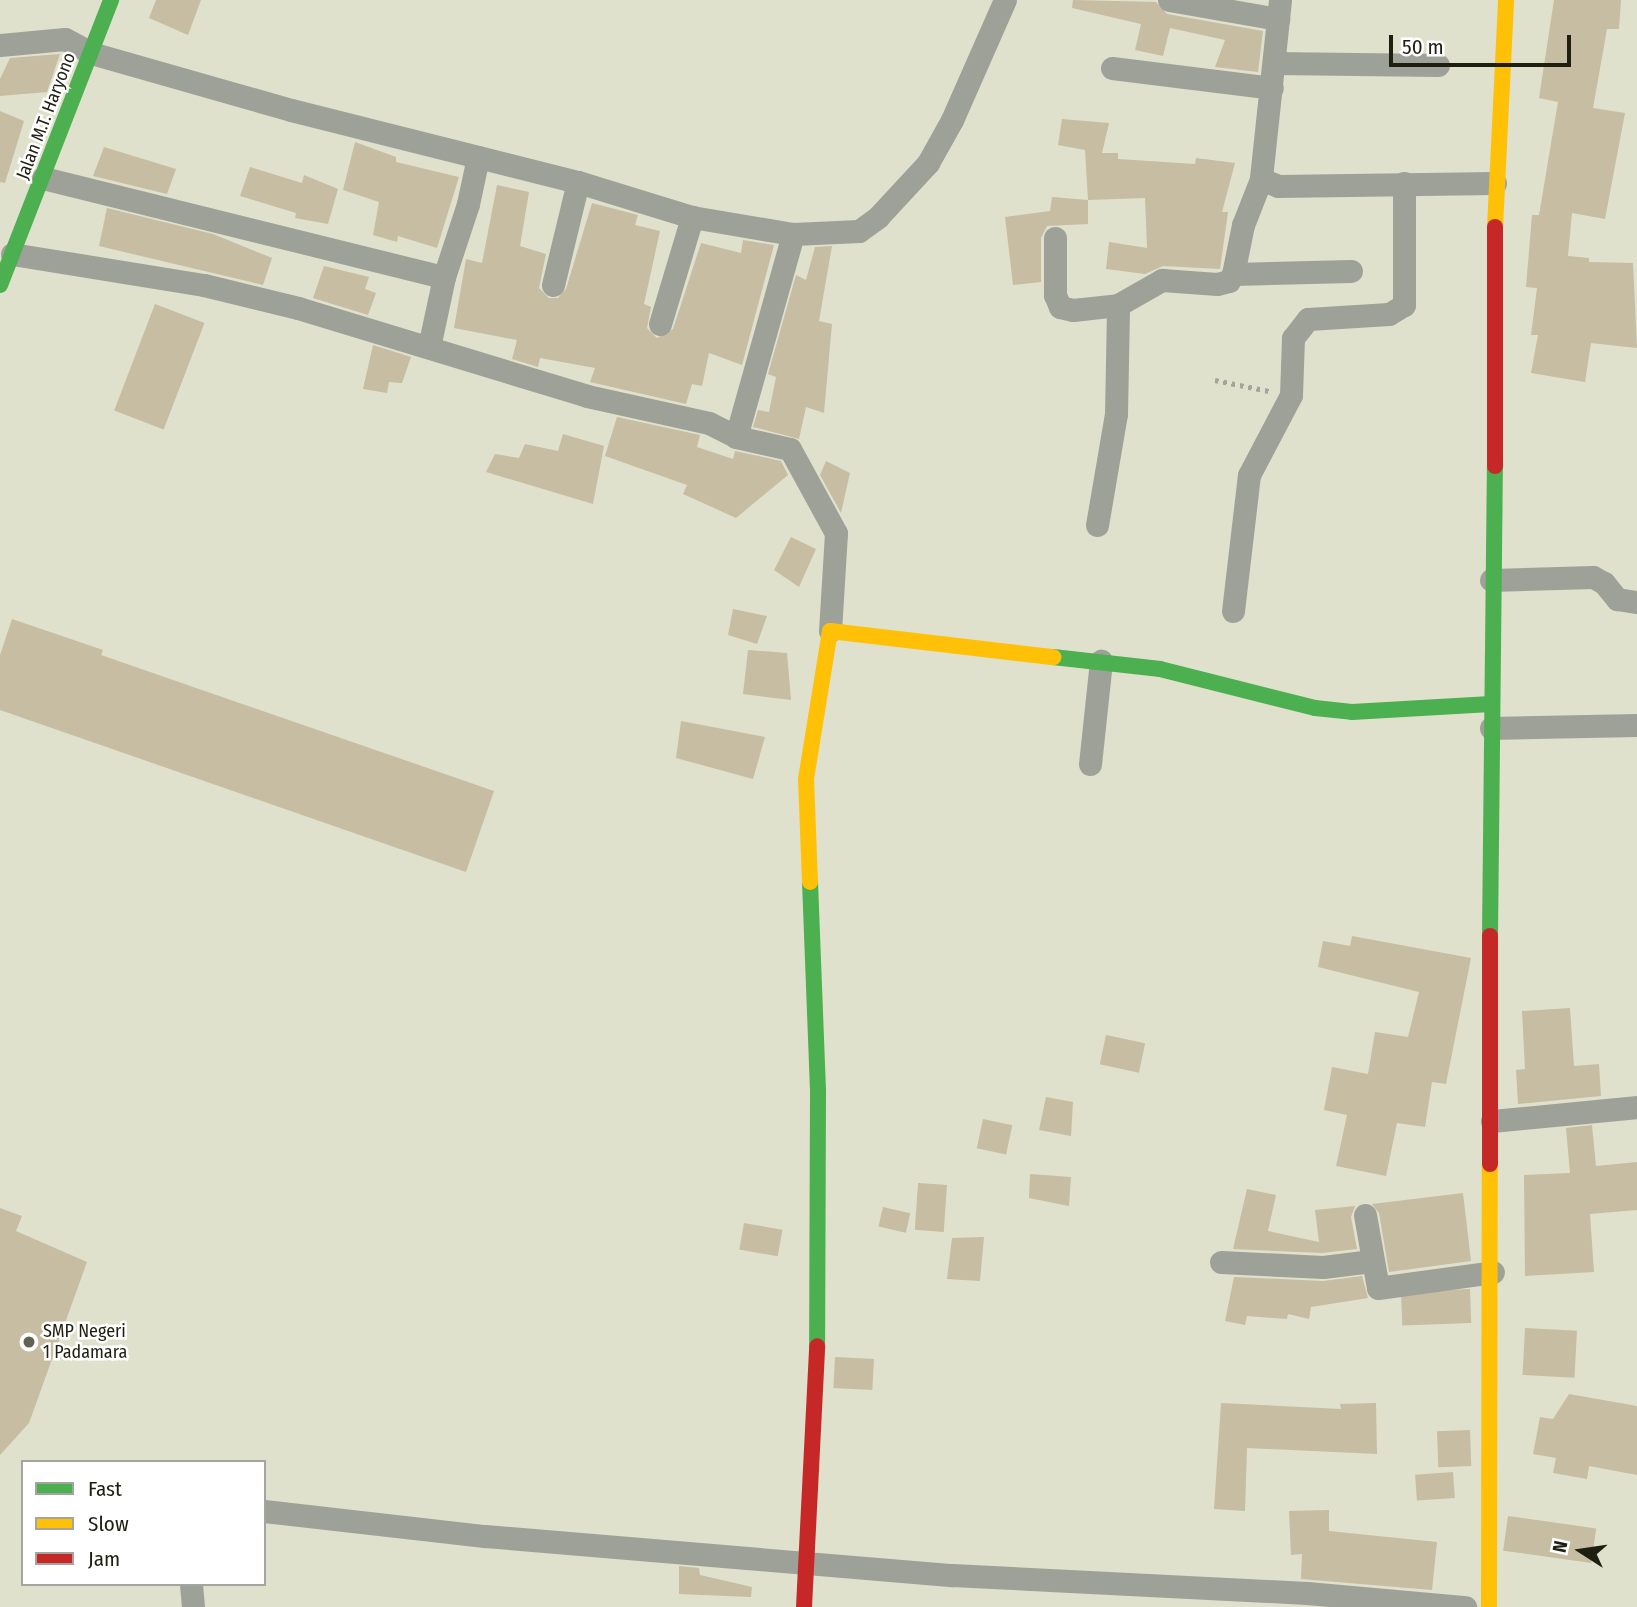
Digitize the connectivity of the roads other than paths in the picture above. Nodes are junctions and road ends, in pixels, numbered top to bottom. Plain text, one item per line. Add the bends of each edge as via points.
1 (111, 0) edge
2 (1005, 0) edge
3 (1169, 0) edge
4 (1506, 0) edge
5 (1279, 9) edge
6 (0, 45) edge
7 (91, 54) junction
8 (1274, 64) junction
9 (1438, 65) dead end
10 (1112, 68) dead end
11 (1272, 89) junction
12 (478, 157) junction
13 (43, 178) junction
14 (1261, 179) junction
15 (578, 183) junction
16 (1404, 183) junction
17 (1495, 183) junction
18 (692, 216) junction
19 (793, 234) junction
20 (1055, 238) dead end
21 (12, 254) junction
22 (1351, 271) dead end
23 (1233, 274) junction
24 (443, 276) junction
25 (0, 285) edge
26 (553, 285) dead end
27 (1118, 305) junction
28 (660, 324) dead end
29 (429, 347) junction
30 (736, 437) junction
31 (1097, 525) dead end
32 (1491, 580) junction
33 (1637, 602) edge
34 (1233, 611) dead end
35 (830, 631) junction
36 (1101, 661) junction
37 (1491, 704) junction
38 (1637, 725) edge
39 (1491, 728) junction
40 (1090, 764) dead end
41 (1637, 1107) edge
42 (1492, 1121) junction
43 (1366, 1214) dead end
44 (1372, 1261) junction
45 (1221, 1262) dead end
46 (1493, 1272) junction
47 (266, 1511) edge
48 (805, 1563) junction
49 (191, 1586) edge
50 (192, 1607) edge
51 (804, 1607) edge
52 (1465, 1607) edge
53 (1489, 1607) edge

1 - 7 street, Jalan M.T. Haryono
2 - 19 street via 928,163 878,218 859,231
3 - 5 street
4 - 17 street
5 - 8 street
6 - 7 street via 65,39
7 - 12 street
7 - 13 street, Jalan M.T. Haryono
8 - 9 street
8 - 11 street
10 - 11 street
11 - 14 street
12 - 15 street
12 - 24 street via 468,204
13 - 21 street, Jalan M.T. Haryono
13 - 24 street
14 - 16 street via 1278,186
14 - 23 street via 1243,225
15 - 18 street
15 - 26 street
16 - 17 street
16 - 34 street via 1404,305 1389,314 1320,317 1297,327 1291,395 1276,429 1258,450 1250,475
17 - 32 street via 1498,281
18 - 19 street
18 - 28 street
19 - 30 street
20 - 27 street via 1060,307
21 - 25 street, Jalan M.T. Haryono
21 - 29 street via 204,285
22 - 23 street
23 - 27 street via 1229,281 1217,284 1162,280
24 - 29 street
27 - 31 street via 1116,414
29 - 30 street via 641,411 709,423
30 - 35 street via 790,449 816,490 836,533
32 - 33 street via 1592,577 1604,583 1617,600
32 - 37 street
35 - 36 street
35 - 48 street via 806,779 820,1289
36 - 37 street via 1194,676 1315,708 1352,712
36 - 40 street
37 - 39 street
38 - 39 street
39 - 42 street
41 - 42 street
42 - 46 street
43 - 44 street
44 - 45 street via 1323,1268
44 - 46 street via 1378,1288
46 - 53 street
47 - 48 street via 485,1536
48 - 51 street
48 - 52 street
49 - 50 street

